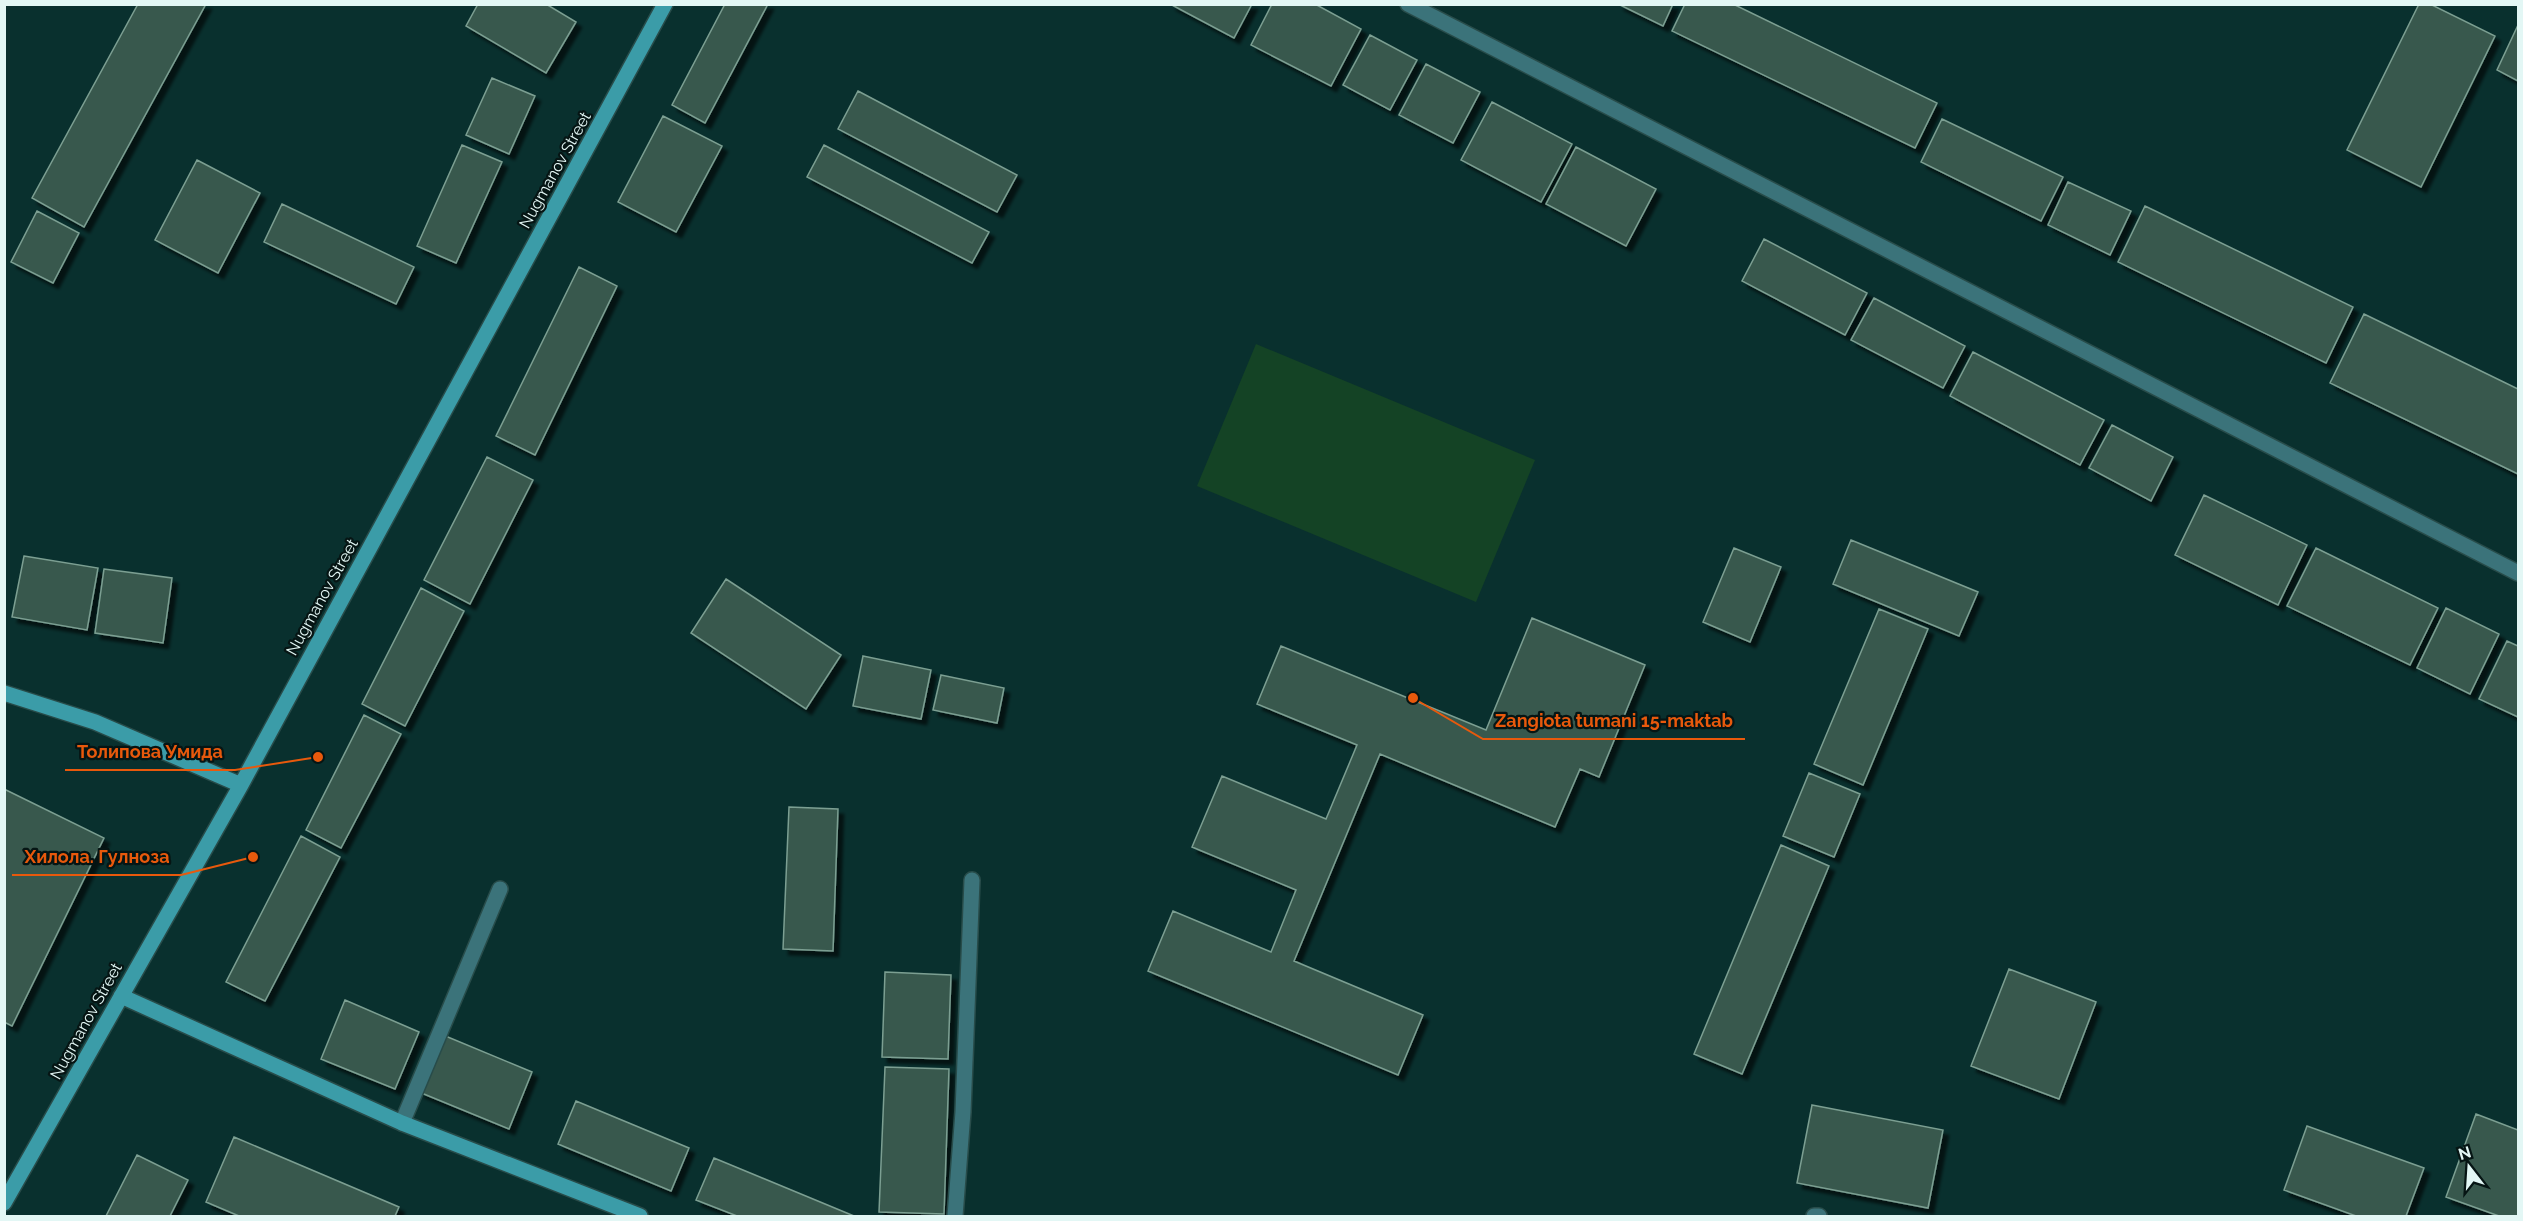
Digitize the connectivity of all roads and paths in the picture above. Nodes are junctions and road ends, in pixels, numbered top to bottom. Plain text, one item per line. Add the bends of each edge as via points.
1 (665, 4) edge
2 (1408, 4) edge
3 (2518, 573) edge
4 (4, 693) edge
5 (241, 785) junction
6 (972, 880) dead end
7 (500, 889) dead end
8 (121, 996) junction
9 (402, 1123) junction
10 (4, 1203) edge
11 (640, 1216) edge
12 (955, 1216) edge
13 (1814, 1216) edge
14 (1819, 1216) edge

1 - 5 main road, Nugmanov Street
2 - 3 street
4 - 5 main road via 95,722
5 - 8 main road, Nugmanov Street
6 - 12 street
7 - 9 street
8 - 9 main road
8 - 10 main road, Nugmanov Street
9 - 11 main road
13 - 14 street

